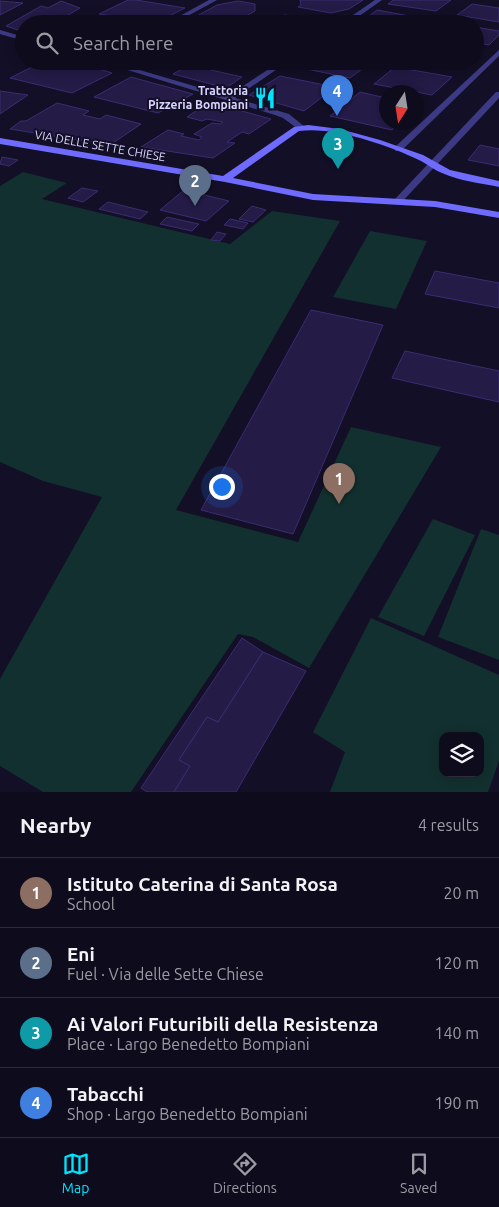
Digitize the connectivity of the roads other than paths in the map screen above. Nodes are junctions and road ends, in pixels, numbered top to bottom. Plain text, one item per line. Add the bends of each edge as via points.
1 (214, 0) edge
2 (379, 0) edge
3 (185, 15) edge
4 (356, 15) edge
5 (0, 32) edge
6 (15, 36) edge
7 (499, 52) edge
8 (484, 66) edge
9 (132, 70) edge
10 (272, 70) edge
11 (480, 70) edge
12 (499, 94) edge
13 (230, 98) junction
14 (301, 127) junction
15 (0, 141) edge
16 (398, 149) junction
17 (432, 164) junction
18 (225, 179) junction
19 (499, 184) edge
20 (397, 202) junction
21 (499, 215) edge

1 - 3 street
2 - 4 street
5 - 6 street
7 - 8 street
9 - 13 street
10 - 13 street
11 - 16 street
12 - 17 street
13 - 14 street via 286,116
14 - 16 main road via 332,130
14 - 18 main road
15 - 18 main road, VIA DELLE SETTE CHIESE
16 - 17 main road
17 - 19 main road via 454,174
17 - 20 street
18 - 20 main road, VIA DELLE SETTE CHIESE via 313,197
20 - 21 main road

